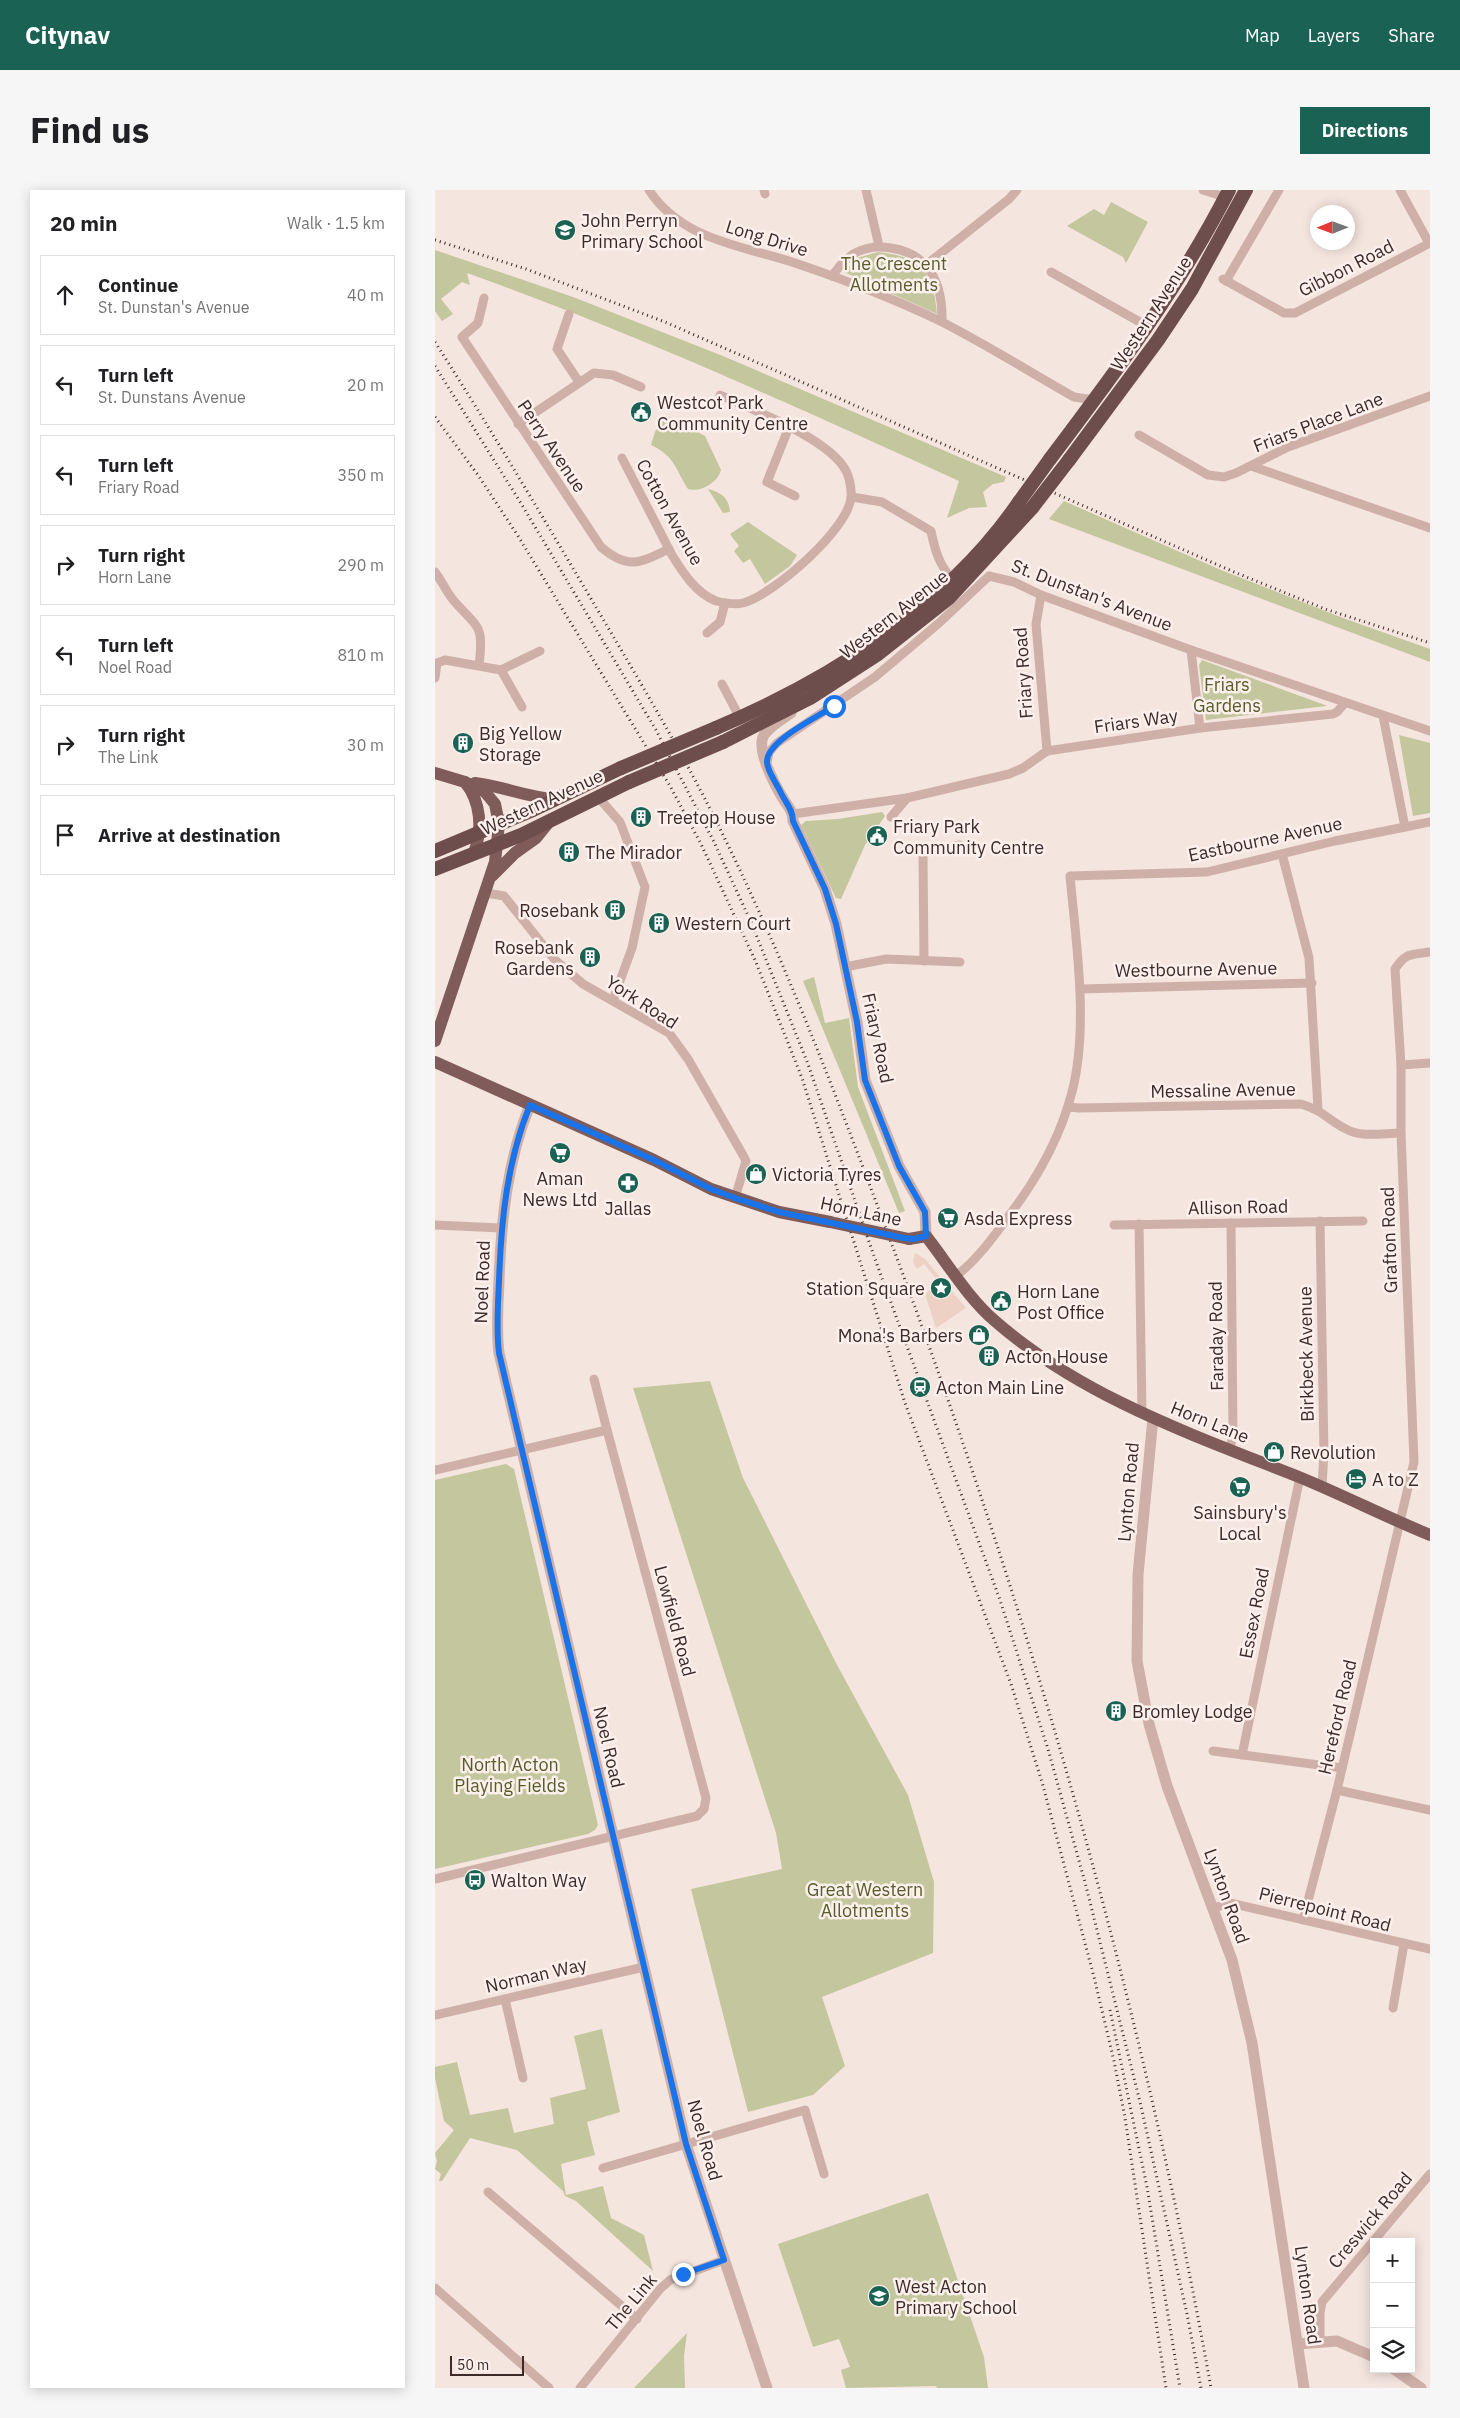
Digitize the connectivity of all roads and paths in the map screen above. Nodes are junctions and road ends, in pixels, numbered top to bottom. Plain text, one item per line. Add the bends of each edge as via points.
1 (649, 190) edge
2 (866, 190) edge
3 (1017, 190) edge
4 (1203, 190) edge
5 (1246, 190) edge
6 (1279, 190) edge
7 (1400, 190) edge
8 (1227, 194) edge
9 (1430, 243) edge
10 (879, 246) junction
11 (927, 264) junction
12 (1051, 272) dead end
13 (832, 276) junction
14 (484, 298) dead end
15 (569, 314) dead end
16 (942, 322) junction
17 (1147, 326) junction
18 (579, 382) junction
19 (641, 387) dead end
20 (721, 395) dead end
21 (1430, 396) edge
22 (1095, 400) junction
23 (518, 424) junction
24 (789, 427) junction
25 (1139, 435) dead end
26 (622, 458) dead end
27 (1251, 466) junction
28 (795, 496) dead end
29 (851, 497) junction
30 (1430, 528) edge
31 (669, 549) junction
32 (435, 572) edge
33 (952, 579) junction
34 (1041, 595) junction
35 (725, 603) junction
36 (707, 632) dead end
37 (446, 649) dead end
38 (1191, 650) junction
39 (540, 651) dead end
40 (445, 660) junction
41 (479, 665) junction
42 (501, 670) junction
43 (435, 678) edge
44 (722, 684) dead end
45 (810, 698) junction
46 (1344, 704) junction
47 (522, 707) dead end
48 (1383, 716) junction
49 (740, 718) junction
50 (1200, 728) junction
51 (1430, 731) edge
52 (1047, 751) junction
53 (767, 763) junction
54 (435, 773) edge
55 (465, 782) junction
56 (598, 797) junction
57 (907, 798) junction
58 (554, 799) junction
59 (793, 814) junction
60 (891, 817) dead end
61 (549, 822) junction
62 (1430, 822) edge
63 (499, 824) junction
64 (1405, 826) junction
65 (480, 832) junction
66 (498, 845) junction
67 (960, 845) dead end
68 (435, 851) edge
69 (474, 853) junction
70 (1282, 854) junction
71 (435, 869) edge
72 (491, 878) junction
73 (486, 893) junction
74 (1430, 952) edge
75 (924, 960) junction
76 (960, 962) dead end
77 (845, 967) junction
78 (1312, 983) junction
79 (1080, 989) junction
80 (613, 1000) junction
81 (435, 1041) edge
82 (435, 1062) edge
83 (1430, 1063) edge
84 (1401, 1065) junction
85 (530, 1105) junction
86 (1068, 1107) junction
87 (1318, 1109) junction
88 (1401, 1133) junction
89 (735, 1198) junction
90 (1320, 1221) junction
91 (1363, 1221) dead end
92 (1231, 1223) junction
93 (1139, 1224) junction
94 (435, 1225) edge
95 (1114, 1225) dead end
96 (501, 1228) junction
97 (926, 1236) junction
98 (957, 1276) junction
99 (594, 1379) dead end
100 (1148, 1415) junction
101 (607, 1430) junction
102 (1230, 1449) junction
103 (523, 1450) junction
104 (435, 1470) edge
105 (1300, 1477) junction
106 (1322, 1486) junction
107 (1399, 1522) junction
108 (1430, 1535) edge
109 (1213, 1751) dead end
110 (1242, 1755) junction
111 (1342, 1768) junction
112 (1337, 1790) junction
113 (1430, 1810) edge
114 (612, 1837) junction
115 (435, 1879) edge
116 (1214, 1908) junction
117 (1303, 1920) junction
118 (1403, 1944) junction
119 (1430, 1949) edge
120 (644, 1967) junction
121 (505, 1999) junction
122 (1393, 2008) dead end
123 (435, 2015) edge
124 (523, 2078) dead end
125 (686, 2144) junction
126 (603, 2168) dead end
127 (824, 2174) dead end
128 (1430, 2174) edge
129 (488, 2192) dead end
130 (724, 2260) junction
131 (435, 2288) edge
132 (637, 2319) junction
133 (1320, 2342) junction
134 (1298, 2344) junction
135 (1370, 2355) edge
136 (1400, 2373) edge
137 (549, 2388) edge
138 (580, 2388) edge
139 (767, 2388) edge
140 (1304, 2388) edge
141 (1421, 2388) edge

1 - 13 street, Long Drive via 655,200 689,228 721,243
2 - 10 street
3 - 11 street
4 - 8 street
5 - 45 highway, Western Avenue, bridge via 1192,289 1158,340 1032,508 949,598 878,654
6 - 9 street, Gibbon Road via 1224,280 1284,313 1295,313
7 - 9 street
8 - 17 highway, Western Avenue
10 - 11 street via 905,250
10 - 13 street via 857,252
11 - 16 street via 942,301
12 - 17 street
13 - 16 street, Long Drive
14 - 23 street, Perry Avenue via 478,323 462,337
15 - 18 street via 557,349
16 - 22 street, Long Drive via 1074,397
17 - 22 highway, Western Avenue
18 - 19 street via 594,373 613,375
18 - 23 street
20 - 24 street
21 - 27 street, Friars Place Lane via 1288,447
22 - 33 highway, Western Avenue, bridge via 1003,526
23 - 31 street, Perry Avenue via 601,547 615,559 633,563 648,560
24 - 28 street via 767,482
24 - 29 street via 834,455 847,471
25 - 27 street, Friars Place Lane via 1217,477
26 - 31 street, Cotton Avenue
27 - 30 street
29 - 33 street via 882,502 931,531 935,553
29 - 35 street via 830,536 810,558 765,592 744,603
31 - 35 street, Cotton Avenue via 682,570 704,594
32 - 41 street via 454,601 473,619 482,639
33 - 49 highway, Western Avenue via 889,633 823,675
34 - 38 street, St. Dunstan's Avenue
34 - 52 street, Friary Road via 1036,624
34 - 53 street, St. Dunstan's Avenue via 1014,582 989,576 875,677 785,737 769,752
35 - 36 street via 720,622
37 - 40 street
38 - 46 street, St. Dunstan's Avenue
38 - 50 street
39 - 42 street
40 - 41 street
40 - 43 street via 437,663
41 - 42 street
42 - 47 street
44 - 49 street
45 - 53 street, Friary Road via 765,734 761,743
45 - 56 highway, Western Avenue, bridge via 723,742
46 - 48 street, St. Dunstan's Avenue
46 - 50 street, Friars Way via 1333,714
48 - 51 street, St. Dunstan's Avenue
48 - 64 street
49 - 58 highway, Western Avenue, bridge
50 - 52 street, Friars Way
52 - 57 street via 1009,774
53 - 59 street, Friary Road
54 - 55 main road
55 - 58 main road via 493,785 528,797
55 - 63 main road via 491,797
55 - 65 main road via 476,801
56 - 61 highway, Western Avenue
56 - 80 street via 620,822 645,887 632,948
57 - 59 street
57 - 60 street
58 - 63 highway, Western Avenue
59 - 77 street, Friary Road via 793,821 825,889
61 - 66 highway, Western Avenue
61 - 72 main road
62 - 64 street, Eastbourne Avenue
63 - 65 highway, Western Avenue
63 - 66 main road
64 - 70 street, Eastbourne Avenue
65 - 68 highway, Western Avenue
65 - 69 main road
66 - 69 highway, Western Avenue
66 - 72 main road
67 - 75 street via 928,851 923,855
69 - 71 highway, Western Avenue
70 - 78 street via 1309,958
70 - 79 street, Eastbourne Avenue via 1207,872 1070,876
72 - 73 main road
73 - 80 street, York Road via 504,896 555,960 583,984
73 - 81 main road
74 - 84 street, Grafton Road via 1403,958 1395,969
75 - 76 street
75 - 77 street via 887,958
77 - 97 street, Friary Road via 865,1080 897,1160 925,1212
78 - 79 street, Westbourne Avenue
78 - 87 street
79 - 86 street via 1078,1060
80 - 89 street, York Road via 669,1034 697,1074 745,1157
82 - 85 main road, Horn Lane
83 - 84 street
84 - 88 street, Grafton Road
85 - 89 main road, Horn Lane
85 - 96 street, Noel Road via 512,1166
86 - 87 street, Messaline Avenue via 1301,1104
86 - 98 street via 1033,1183 975,1261
87 - 88 street, Messaline Avenue via 1355,1133
88 - 107 street, Grafton Road via 1414,1462
89 - 97 main road, Horn Lane, bridge via 779,1212 909,1239
90 - 91 street, Allison Road
90 - 92 street, Allison Road
90 - 106 street, Birkbeck Avenue
92 - 93 street, Allison Road
92 - 102 street, Faraday Road via 1233,1434
93 - 95 street, Allison Road
93 - 100 street
94 - 96 street
96 - 103 street, Noel Road via 497,1335
97 - 98 main road, Horn Lane
98 - 100 main road, Horn Lane via 994,1320 1036,1354 1088,1386
99 - 101 street, Lowfield Road
100 - 102 main road, Horn Lane
100 - 116 street, Lynton Road via 1138,1575 1137,1661 1149,1724 1167,1786
101 - 103 street
101 - 114 street, Lowfield Road via 706,1798 704,1809 697,1816
102 - 105 main road, Horn Lane
103 - 104 street
103 - 114 street, Noel Road
105 - 106 main road, Horn Lane
105 - 110 street, Essex Road
106 - 107 main road, Horn Lane
107 - 108 main road, Horn Lane
107 - 111 street, Hereford Road
109 - 110 street
110 - 111 street
111 - 112 street, Hereford Road
112 - 113 street
112 - 117 street, Hereford Road
114 - 115 street, Lowfield Road
114 - 120 street, Noel Road
116 - 117 street, Pierrepoint Road via 1230,1903
116 - 134 street, Lynton Road via 1232,1960 1253,2042
117 - 118 street, Pierrepoint Road
118 - 119 street, Pierrepoint Road
118 - 122 street
120 - 121 street, Norman Way
120 - 125 street, Noel Road
121 - 123 street, Norman Way
121 - 124 street
125 - 126 street
125 - 127 street via 805,2110
125 - 130 street, Noel Road
128 - 133 street, Creswick Road via 1322,2302
129 - 132 street
130 - 132 street, The Link via 671,2280
130 - 139 street, Noel Road
131 - 137 street
132 - 138 street, The Link
133 - 134 street
133 - 135 street via 1337,2341
134 - 140 street, Lynton Road
136 - 141 street

